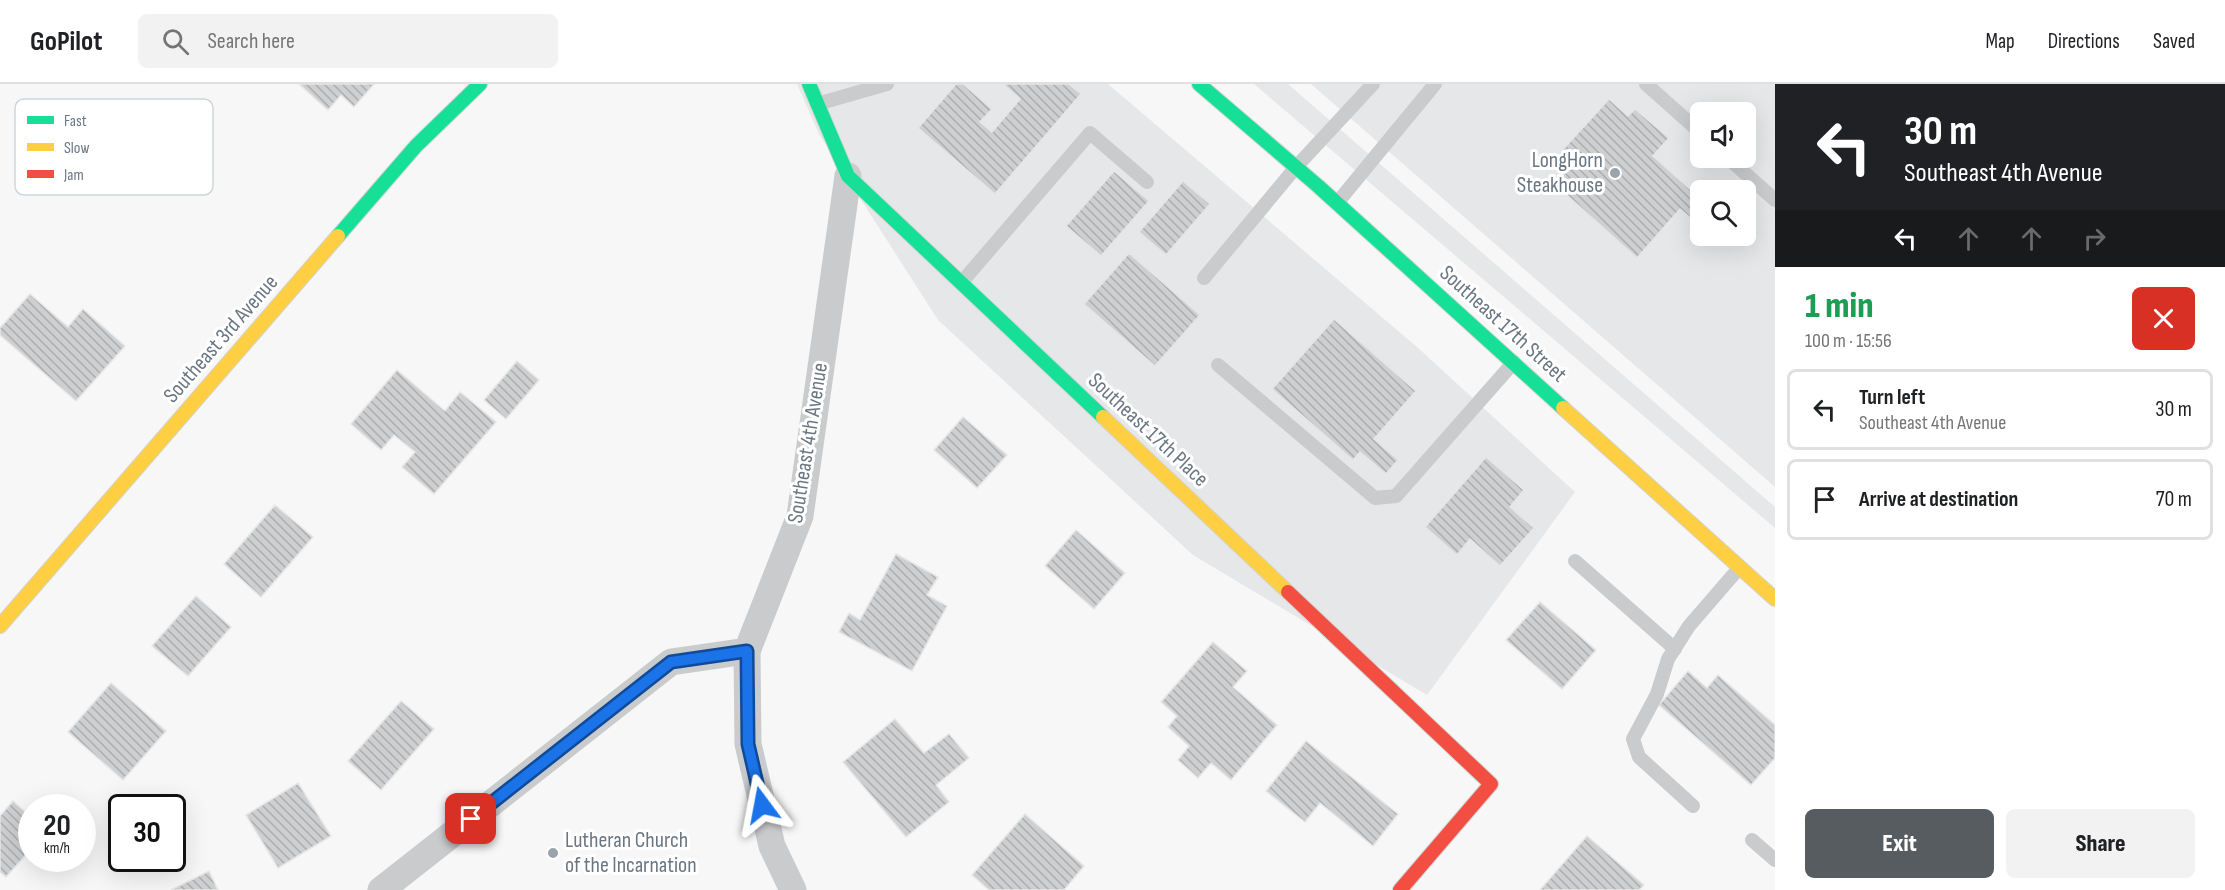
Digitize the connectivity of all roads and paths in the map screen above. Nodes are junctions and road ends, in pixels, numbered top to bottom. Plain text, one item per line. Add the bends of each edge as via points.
1 (480, 84) edge
2 (809, 84) edge
3 (887, 84) edge
4 (1199, 84) edge
5 (1373, 84) edge
6 (1435, 84) edge
7 (1646, 84) edge
8 (817, 104) junction
9 (1690, 124) edge
10 (1296, 167) junction
11 (1739, 168) edge
12 (848, 176) junction
13 (1147, 182) dead end
14 (1775, 200) edge
15 (1337, 203) junction
16 (1204, 278) dead end
17 (962, 283) junction
18 (1514, 362) junction
19 (1218, 365) dead end
20 (1575, 561) dead end
21 (1740, 567) junction
22 (1775, 599) edge
23 (0, 626) edge
24 (1675, 649) junction
25 (747, 651) junction
26 (1693, 806) dead end
27 (1752, 840) dead end
28 (1775, 860) edge
29 (381, 890) edge
30 (793, 890) edge
31 (1400, 890) edge

1 - 23 street, Southeast 3rd Avenue via 416,146
2 - 8 street, Southeast 17th Place
3 - 8 lane
4 - 10 street, Southeast 17th Street
5 - 10 lane
6 - 15 lane
7 - 9 lane
8 - 12 street, Southeast 17th Place
10 - 15 street, Southeast 17th Street
10 - 16 lane
11 - 14 lane
12 - 17 street, Southeast 17th Place
12 - 25 street, Southeast 4th Avenue via 800,516
13 - 17 lane via 1090,133
15 - 18 street, Southeast 17th Street
17 - 31 street, Southeast 17th Place via 1491,784
18 - 19 lane via 1396,496 1375,498
18 - 21 street, Southeast 17th Street
20 - 24 lane
21 - 22 street, Southeast 17th Street
21 - 24 lane via 1689,626
24 - 26 lane via 1634,739 1639,757
25 - 29 street via 671,662
25 - 30 street via 748,744 772,846
27 - 28 lane

